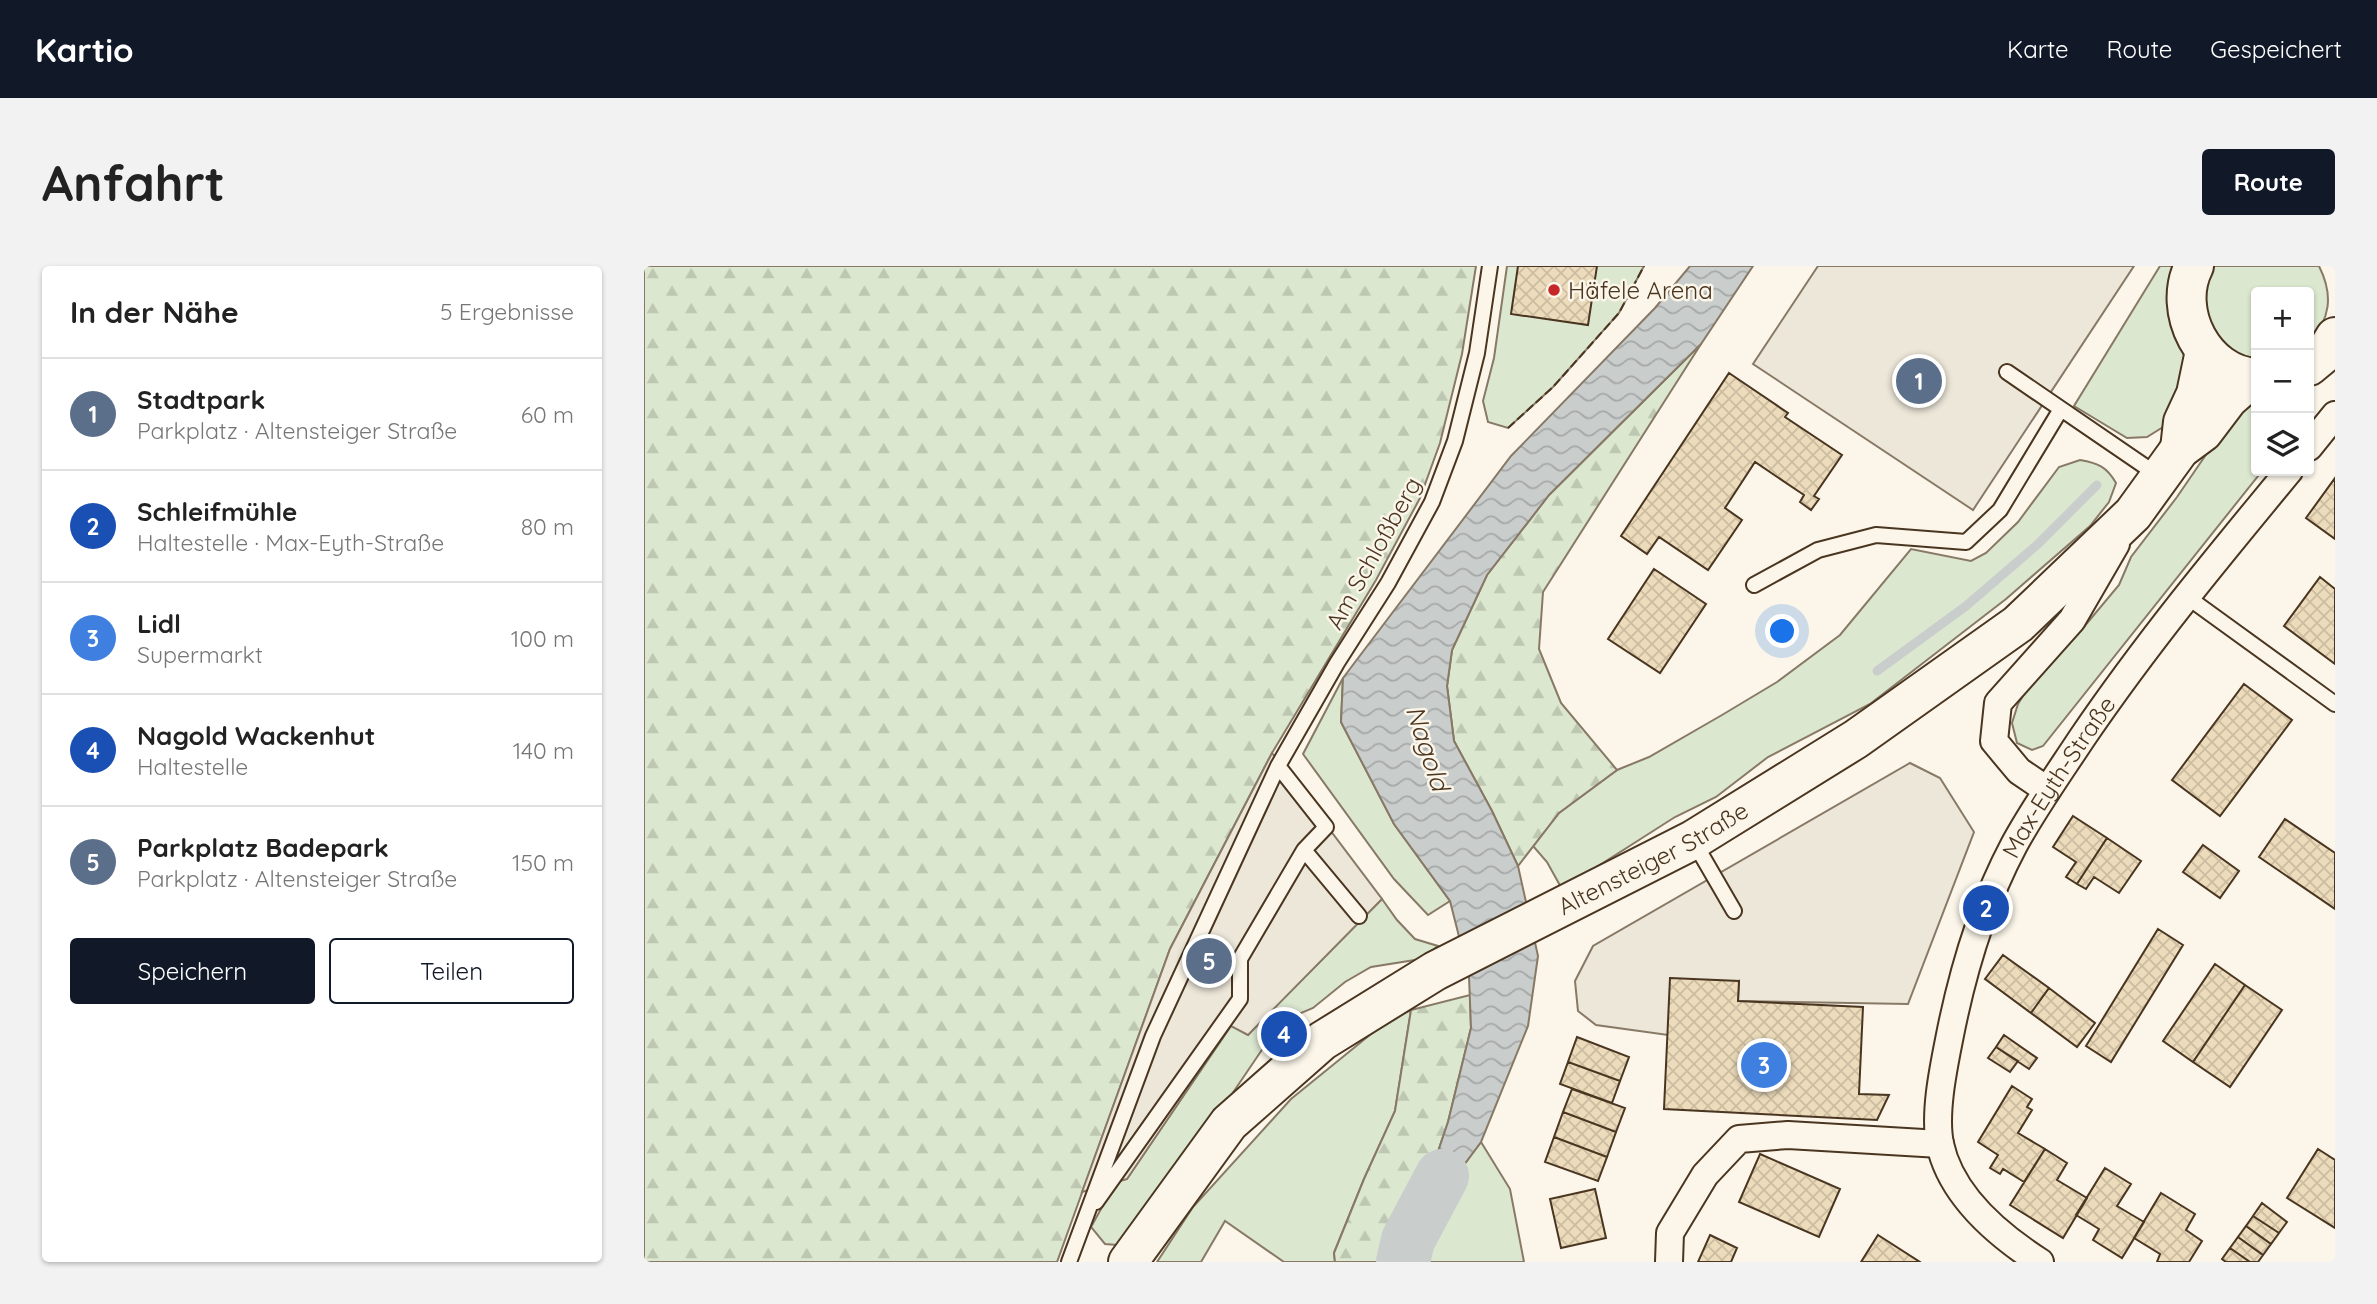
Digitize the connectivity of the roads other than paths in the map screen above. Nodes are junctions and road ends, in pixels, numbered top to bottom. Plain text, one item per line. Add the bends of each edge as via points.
1 (1490, 266) edge
2 (2194, 266) edge
3 (2335, 337) edge
4 (2205, 351) junction
5 (2314, 362) edge
6 (2007, 372) dead end
7 (2251, 377) edge
8 (2251, 380) edge
9 (2061, 409) junction
10 (2335, 415) edge
11 (2314, 441) edge
12 (2170, 463) junction
13 (2285, 476) edge
14 (2133, 514) junction
15 (1754, 585) dead end
16 (2186, 596) junction
17 (2335, 704) edge
18 (1278, 766) junction
19 (2047, 790) junction
20 (1693, 840) junction
21 (1304, 850) junction
22 (1734, 911) dead end
23 (1359, 916) dead end
24 (1940, 1144) junction
25 (1083, 1220) junction
26 (1069, 1262) edge
27 (1128, 1262) edge
28 (1669, 1262) edge
29 (2040, 1262) edge

1 - 18 lane, Am Schloßberg via 1477,353 1455,441 1432,502
2 - 4 main road via 2186,302 2191,328
3 - 5 main road
4 - 7 main road via 2226,369
4 - 12 main road via 2196,394
6 - 9 lane
8 - 12 main road
9 - 12 lane
9 - 15 lane via 2000,510 1966,542 1876,535 1818,550
10 - 11 street
12 - 14 main road, Altensteiger Straße
13 - 16 street, Max-Eyth-Straße
14 - 19 street via 2072,620 1998,703 1994,741 2019,771
14 - 20 main road, Altensteiger Straße via 2018,624 1856,739
16 - 17 lane
16 - 19 street, Max-Eyth-Straße
18 - 21 lane via 1326,827
18 - 25 lane, Am Schloßberg via 1153,1036
19 - 24 street, Max-Eyth-Straße via 2014,845 1967,963 1939,1092
20 - 22 lane
20 - 27 main road, Altensteiger Straße via 1435,971 1322,1041 1229,1123
21 - 23 lane
21 - 25 lane via 1240,959 1240,999
24 - 28 street via 1787,1135 1739,1139 1705,1175 1670,1233
24 - 29 street, Max-Eyth-Straße via 1953,1177 1975,1211
25 - 26 lane

